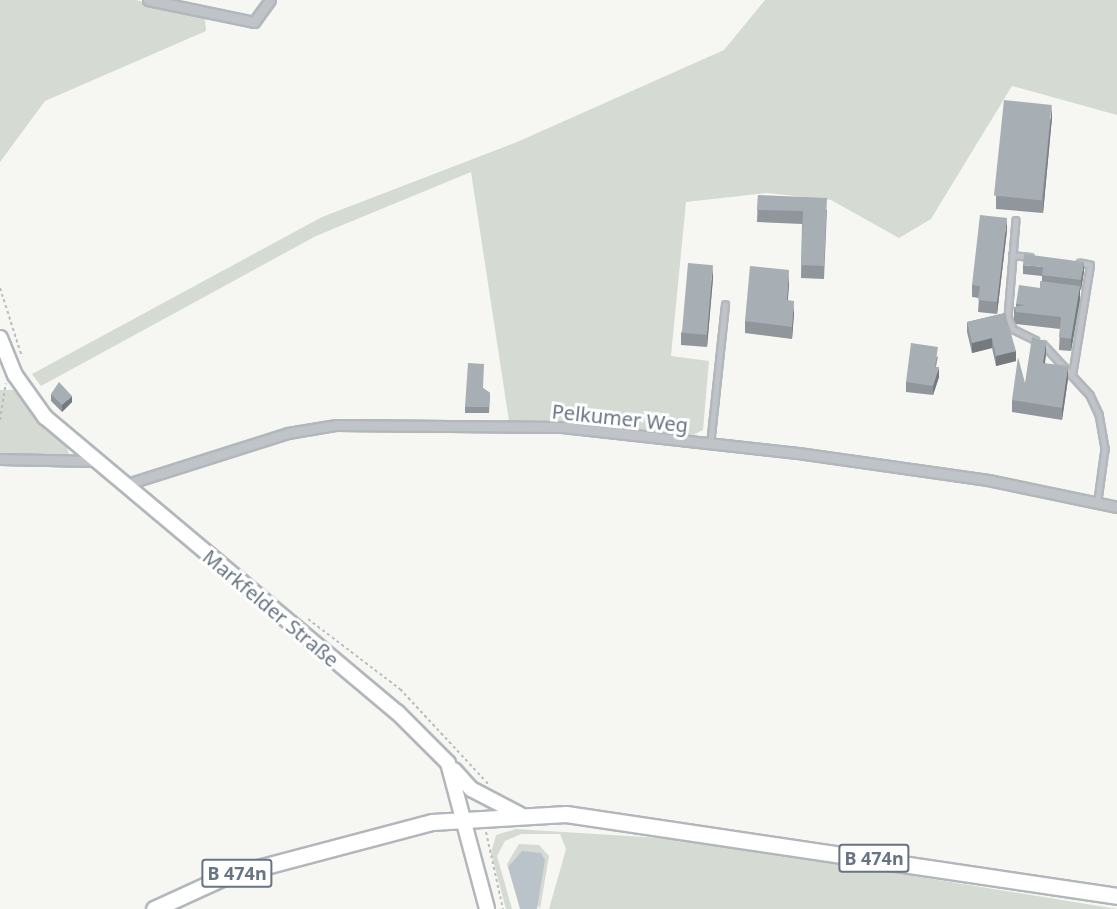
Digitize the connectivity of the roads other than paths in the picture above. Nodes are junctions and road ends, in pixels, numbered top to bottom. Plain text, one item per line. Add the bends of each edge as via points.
1 (148, 0) edge
2 (270, 0) edge
3 (1016, 220) dead end
4 (1012, 255) junction
5 (1034, 258) edge
6 (1068, 262) edge
7 (1008, 285) junction
8 (1019, 287) edge
9 (1076, 293) edge
10 (1087, 295) junction
11 (724, 304) dead end
12 (0, 338) edge
13 (1072, 375) junction
14 (710, 445) junction
15 (0, 459) edge
16 (94, 461) junction
17 (124, 485) junction
18 (1098, 500) junction
19 (1117, 507) edge
20 (448, 763) junction
21 (521, 816) junction
22 (462, 818) junction
23 (1117, 896) edge
24 (154, 909) edge
25 (487, 909) edge

1 - 2 street via 254,22
3 - 4 lane
4 - 5 lane
4 - 7 lane
6 - 10 lane via 1090,265
7 - 8 lane
7 - 13 lane via 1012,327 1043,344
9 - 10 lane
10 - 13 lane
11 - 14 lane
12 - 16 street, Markfelder Straße via 15,375 45,417
13 - 18 lane via 1099,414 1105,449
14 - 17 street, Pelkumer Weg via 562,427 336,425 288,433
14 - 18 street, Pelkumer Weg via 798,453
15 - 16 street
16 - 17 street, Markfelder Straße
17 - 20 street, Markfelder Straße via 397,712
18 - 19 street, Pelkumer Weg
20 - 21 street, Markfelder Straße via 471,789
20 - 22 street
21 - 22 main road, B 474n
21 - 23 main road, B 474n via 630,820
22 - 24 main road, B 474n via 294,855 224,877
22 - 25 street

